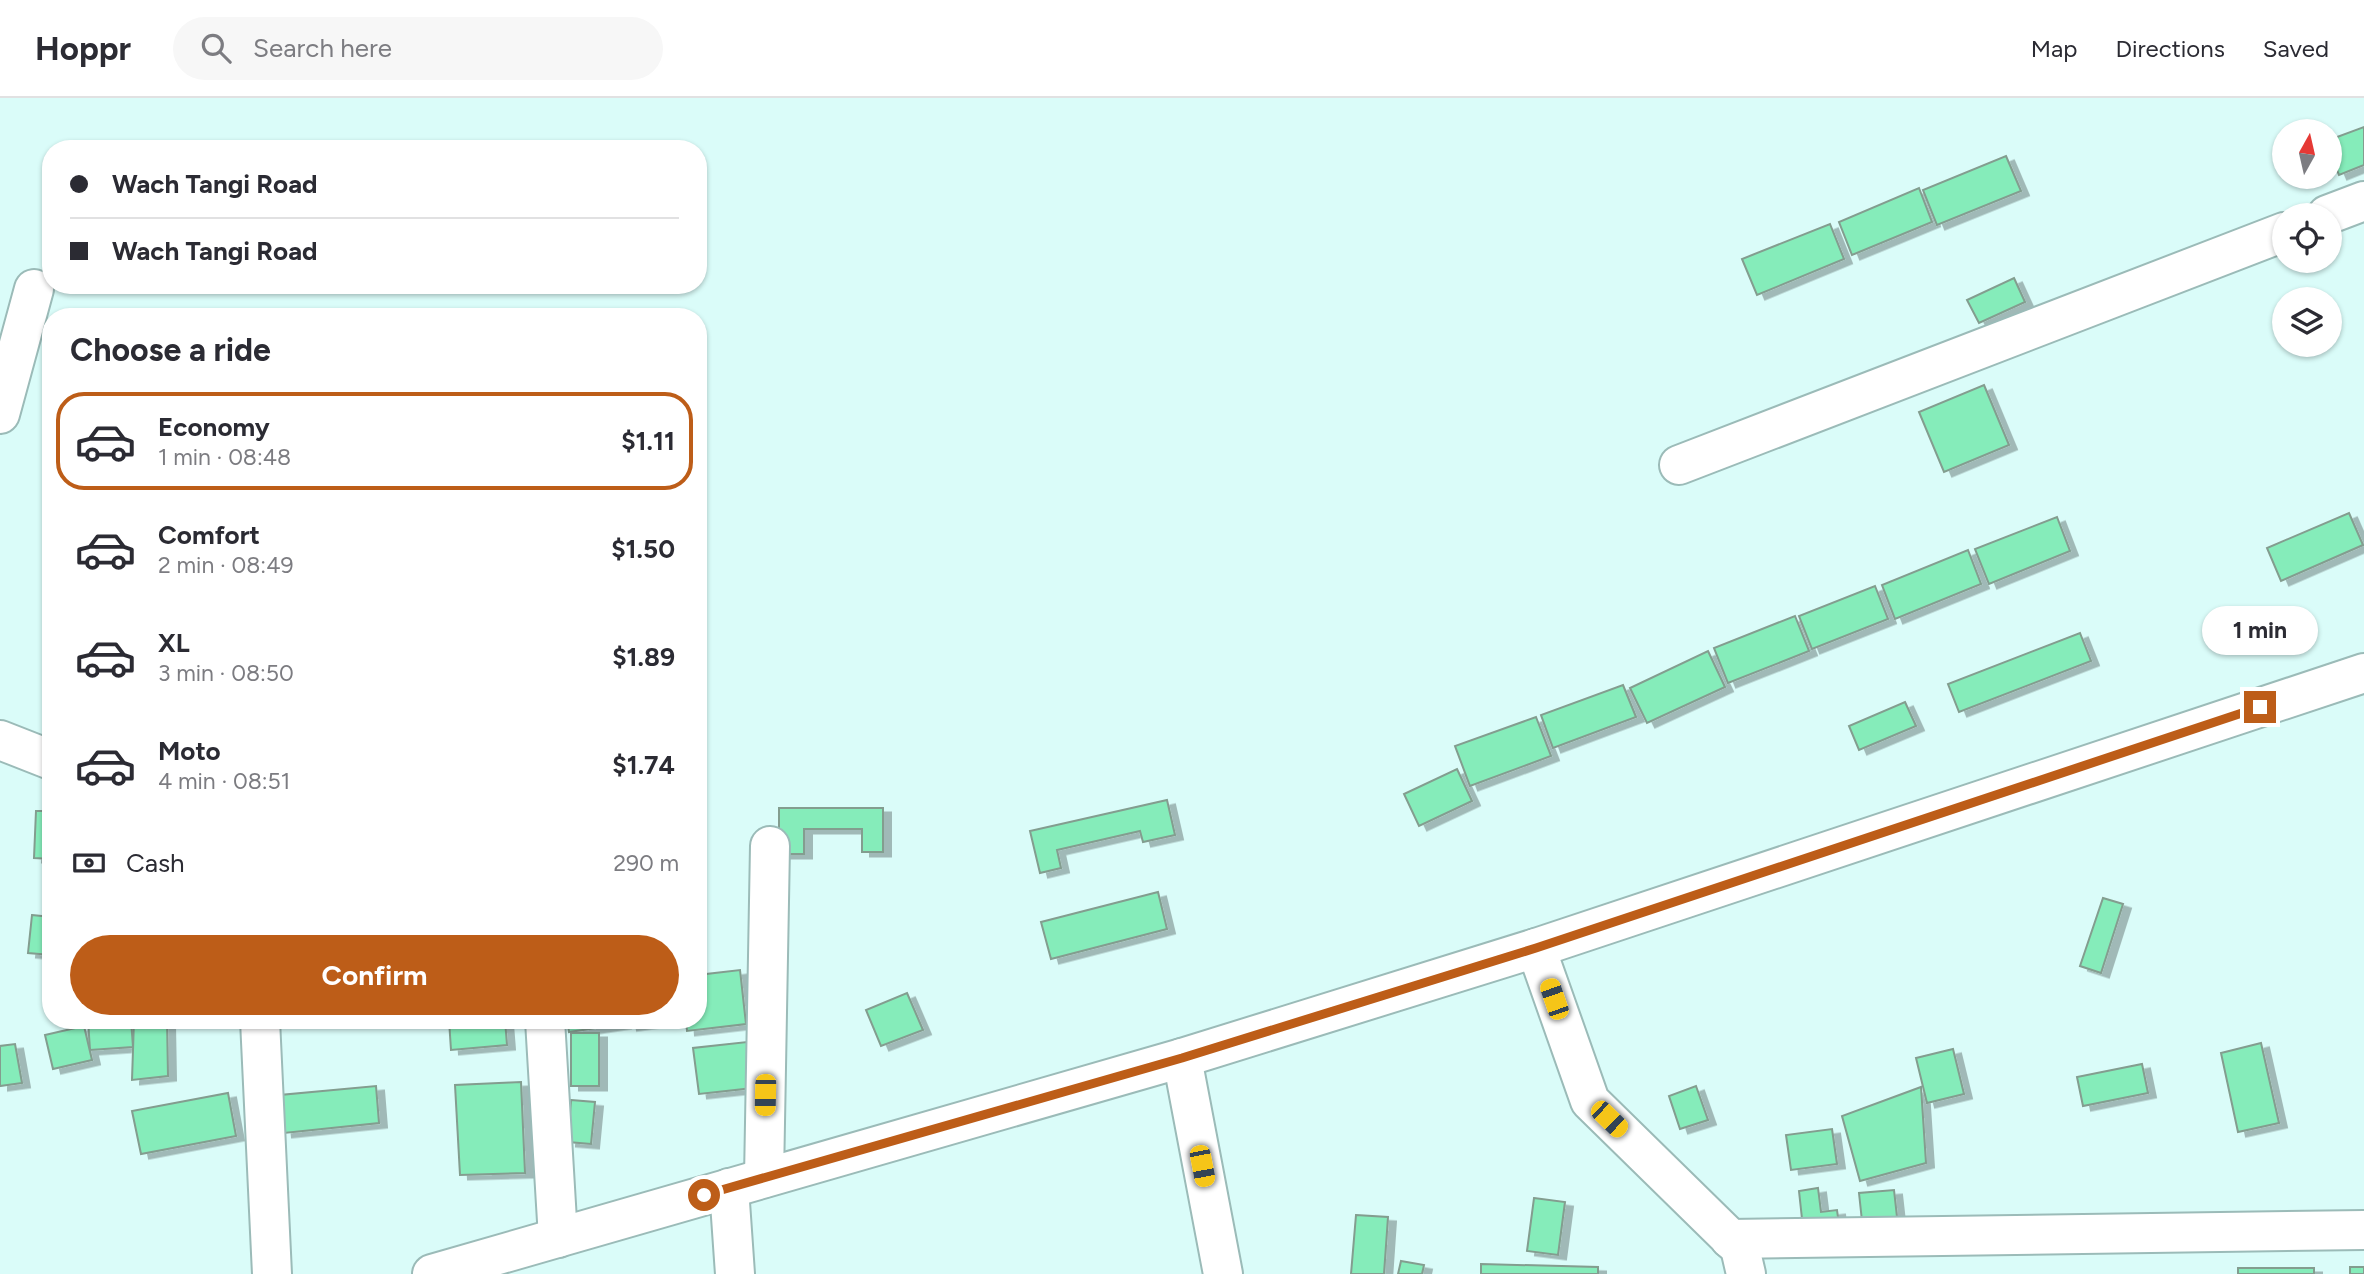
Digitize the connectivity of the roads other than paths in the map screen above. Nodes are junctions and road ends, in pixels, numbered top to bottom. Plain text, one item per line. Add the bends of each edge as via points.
1 (2364, 201) edge
2 (2342, 209) edge
3 (2272, 237) edge
4 (34, 289) dead end
5 (0, 414) edge
6 (1679, 465) dead end
7 (2364, 673) edge
8 (0, 740) edge
9 (42, 756) edge
10 (770, 846) dead end
11 (1536, 948) junction
12 (260, 1029) edge
13 (546, 1029) edge
14 (1182, 1058) junction
15 (746, 1183) junction
16 (2364, 1230) edge
17 (558, 1238) junction
18 (1730, 1239) junction
19 (272, 1274) edge
20 (432, 1274) edge
21 (735, 1274) edge
22 (1223, 1274) edge
23 (1746, 1274) edge

1 - 2 street
3 - 6 street
4 - 5 street
7 - 11 street
8 - 9 street
10 - 15 street
11 - 14 street
11 - 18 street via 1590,1101
12 - 19 street
13 - 17 street
14 - 15 street
14 - 22 street
15 - 17 street
15 - 21 street
16 - 18 street
17 - 20 street
18 - 23 street via 1740,1248

